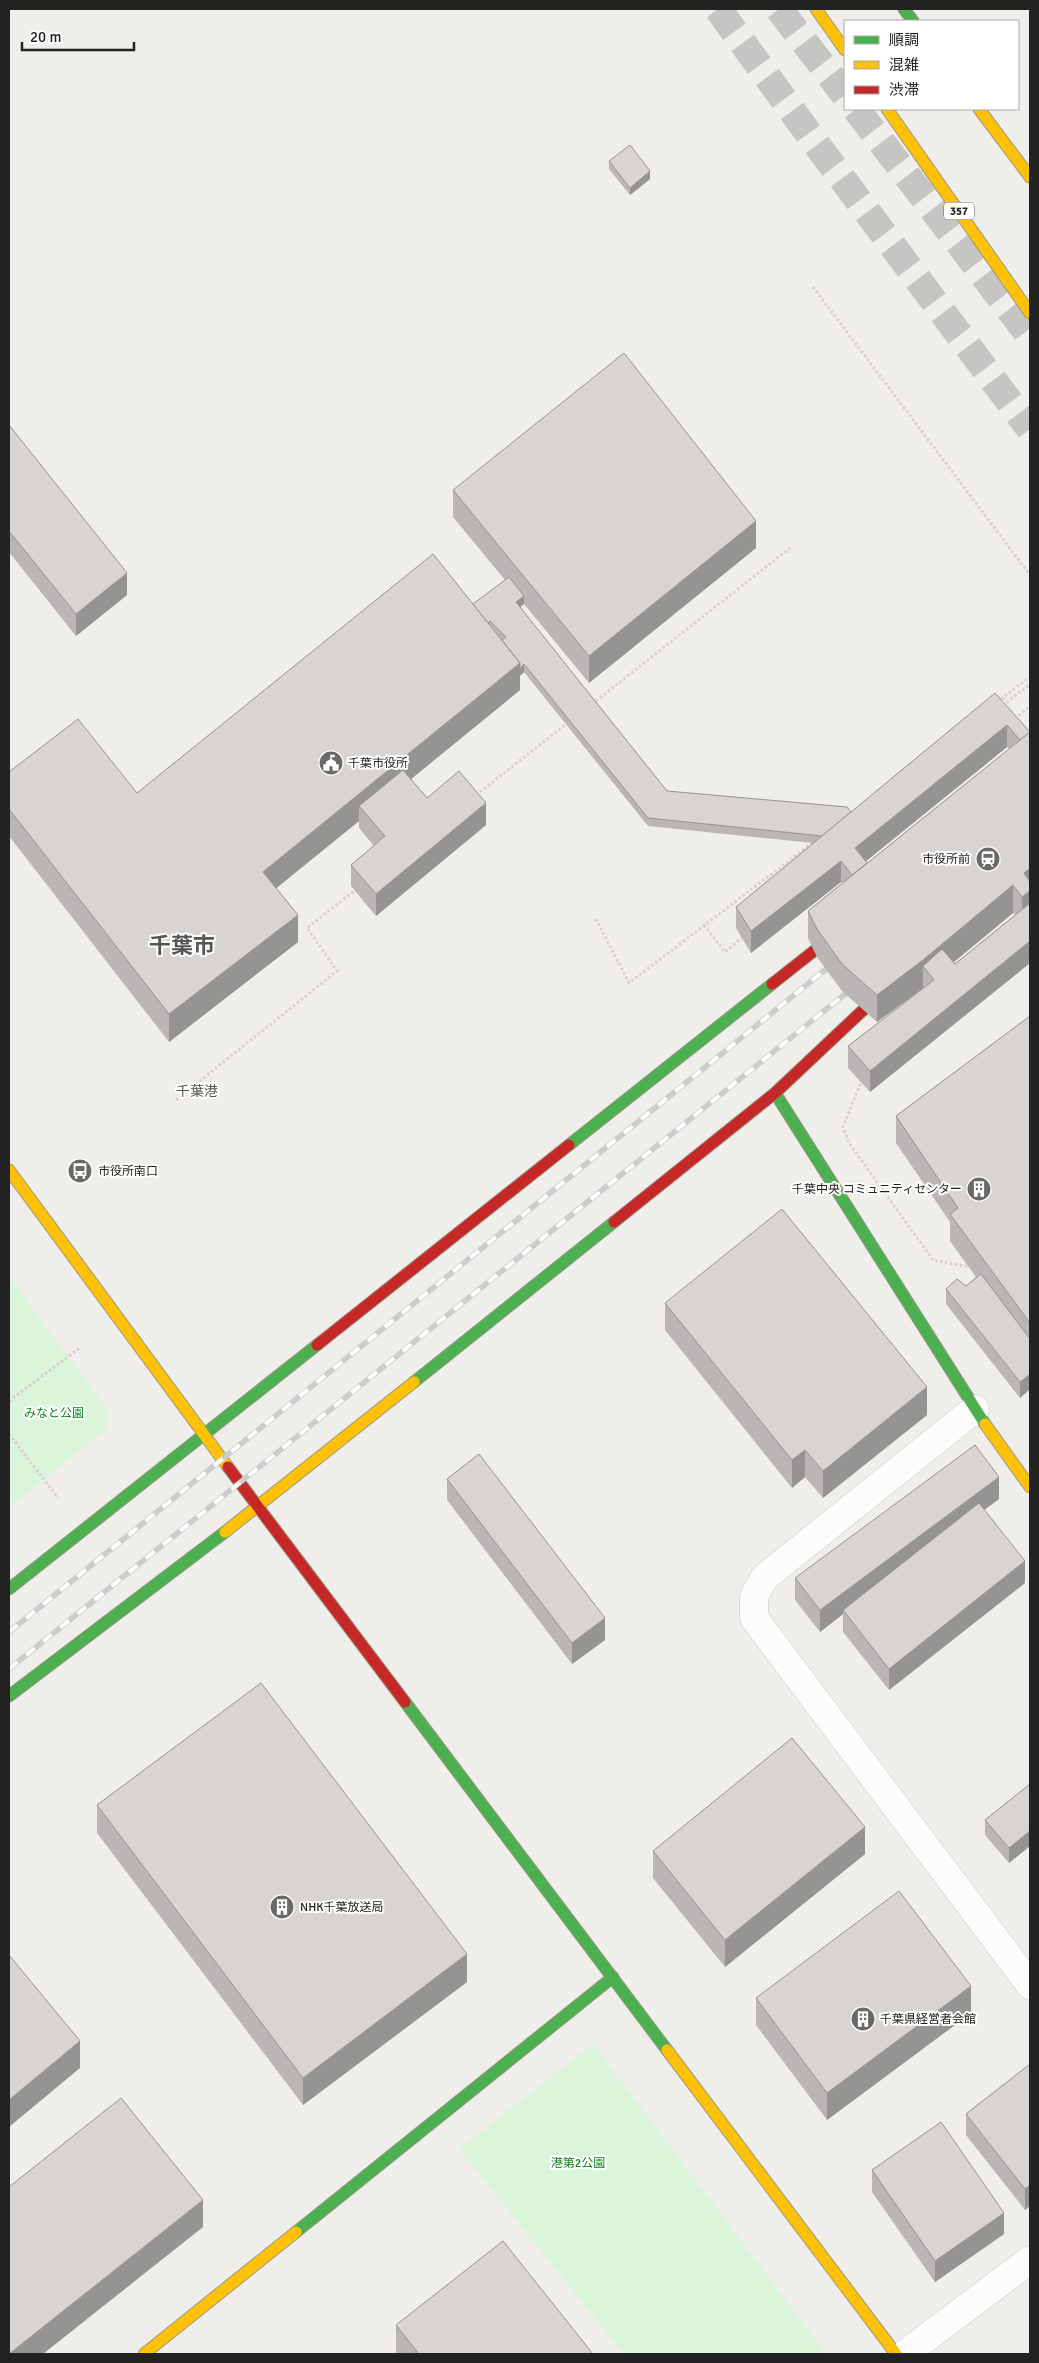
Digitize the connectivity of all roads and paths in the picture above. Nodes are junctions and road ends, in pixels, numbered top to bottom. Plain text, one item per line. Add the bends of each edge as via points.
1 (816, 9) edge
2 (904, 9) edge
3 (912, 20) edge
4 (844, 49) edge
5 (888, 110) edge
6 (980, 110) edge
7 (1030, 178) edge
8 (813, 287) dead end
9 (1030, 313) edge
10 (790, 548) dead end
11 (1030, 575) edge
12 (1030, 677) edge
13 (1030, 684) edge
14 (1003, 698) junction
15 (995, 704) edge
16 (1030, 706) edge
17 (588, 707) edge
18 (572, 719) edge
19 (1012, 721) edge
20 (472, 798) edge
21 (822, 836) edge
22 (359, 887) edge
23 (854, 918) edge
24 (596, 919) dead end
25 (704, 925) junction
26 (751, 931) edge
27 (905, 975) edge
28 (867, 1074) edge
29 (775, 1093) junction
30 (176, 1100) dead end
31 (9, 1170) edge
32 (971, 1267) edge
33 (81, 1347) dead end
34 (9, 1401) edge
35 (975, 1409) junction
36 (9, 1434) edge
37 (203, 1434) junction
38 (1030, 1487) edge
39 (58, 1498) dead end
40 (259, 1506) junction
41 (9, 1589) edge
42 (9, 1696) edge
43 (613, 1977) junction
44 (1030, 1985) edge
45 (1030, 2260) edge
46 (144, 2354) edge
47 (896, 2354) edge
48 (905, 2354) edge

1 - 4 main road
2 - 3 main road
5 - 9 main road, 357
6 - 7 main road
8 - 11 path
10 - 17 path
12 - 14 path
13 - 14 path via 1007,702
14 - 15 path
16 - 19 path
18 - 20 path
21 - 25 path
22 - 30 path via 307,928 337,970
23 - 37 main road
24 - 25 path via 629,983
25 - 26 path via 725,952
27 - 29 main road via 860,1012
28 - 32 path via 860,1080 843,1127 849,1143 934,1260
29 - 35 main road
29 - 40 main road
31 - 37 main road
33 - 34 path
35 - 38 main road
35 - 44 street via 765,1577 754,1596 754,1618
36 - 39 path
37 - 40 main road
37 - 41 main road
40 - 42 main road
40 - 43 main road
43 - 46 main road
43 - 47 main road
45 - 48 street

